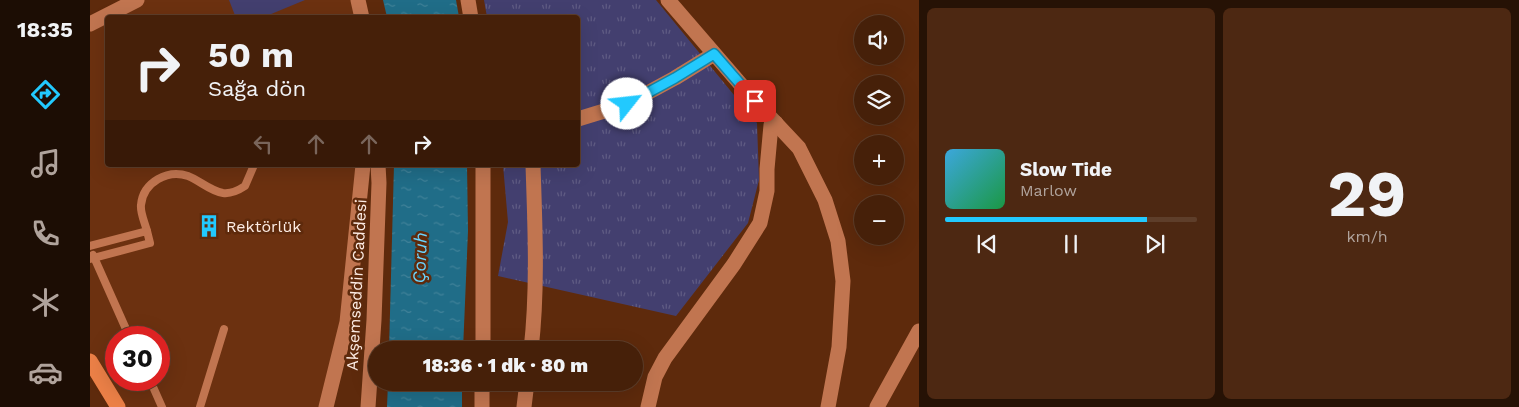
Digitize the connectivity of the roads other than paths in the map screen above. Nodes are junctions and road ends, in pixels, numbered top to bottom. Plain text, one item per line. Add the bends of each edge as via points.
1 (138, 0) edge
2 (358, 0) edge
3 (468, 0) edge
4 (668, 0) edge
5 (108, 15) edge
6 (361, 15) edge
7 (470, 15) edge
8 (105, 16) edge
9 (90, 24) edge
10 (714, 54) junction
11 (580, 118) edge
12 (776, 123) junction
13 (253, 167) edge
14 (363, 167) edge
15 (378, 167) edge
16 (483, 167) edge
17 (533, 167) edge
18 (147, 231) junction
19 (90, 246) edge
20 (92, 258) edge
21 (124, 326) edge
22 (224, 329) dead end
23 (919, 331) edge
24 (482, 341) edge
25 (532, 341) edge
26 (90, 361) edge
27 (155, 391) edge
28 (482, 391) edge
29 (526, 391) edge
30 (118, 407) edge
31 (162, 407) edge
32 (200, 407) edge
33 (326, 407) edge
34 (368, 407) edge
35 (482, 407) edge
36 (524, 407) edge
37 (648, 407) edge
38 (828, 407) edge
39 (877, 407) edge

1 - 5 street
2 - 6 street
3 - 7 street
4 - 10 street
8 - 9 street
10 - 11 street via 627,104
10 - 12 street
12 - 37 street via 771,125 767,190 760,223 665,358 655,377
12 - 38 street via 799,148 825,200 838,241 843,280 839,347
13 - 18 lane via 245,186 223,193 178,173 161,177 146,190 141,205
14 - 33 street, Akşemseddin Caddesi via 347,322
15 - 34 street, Akşemseddin Caddesi
16 - 24 street
17 - 25 street via 536,233
18 - 19 lane
18 - 20 lane via 150,243
19 - 20 lane
20 - 21 lane
22 - 32 lane
23 - 39 street
26 - 30 highway
27 - 31 lane
28 - 35 street
29 - 36 street

